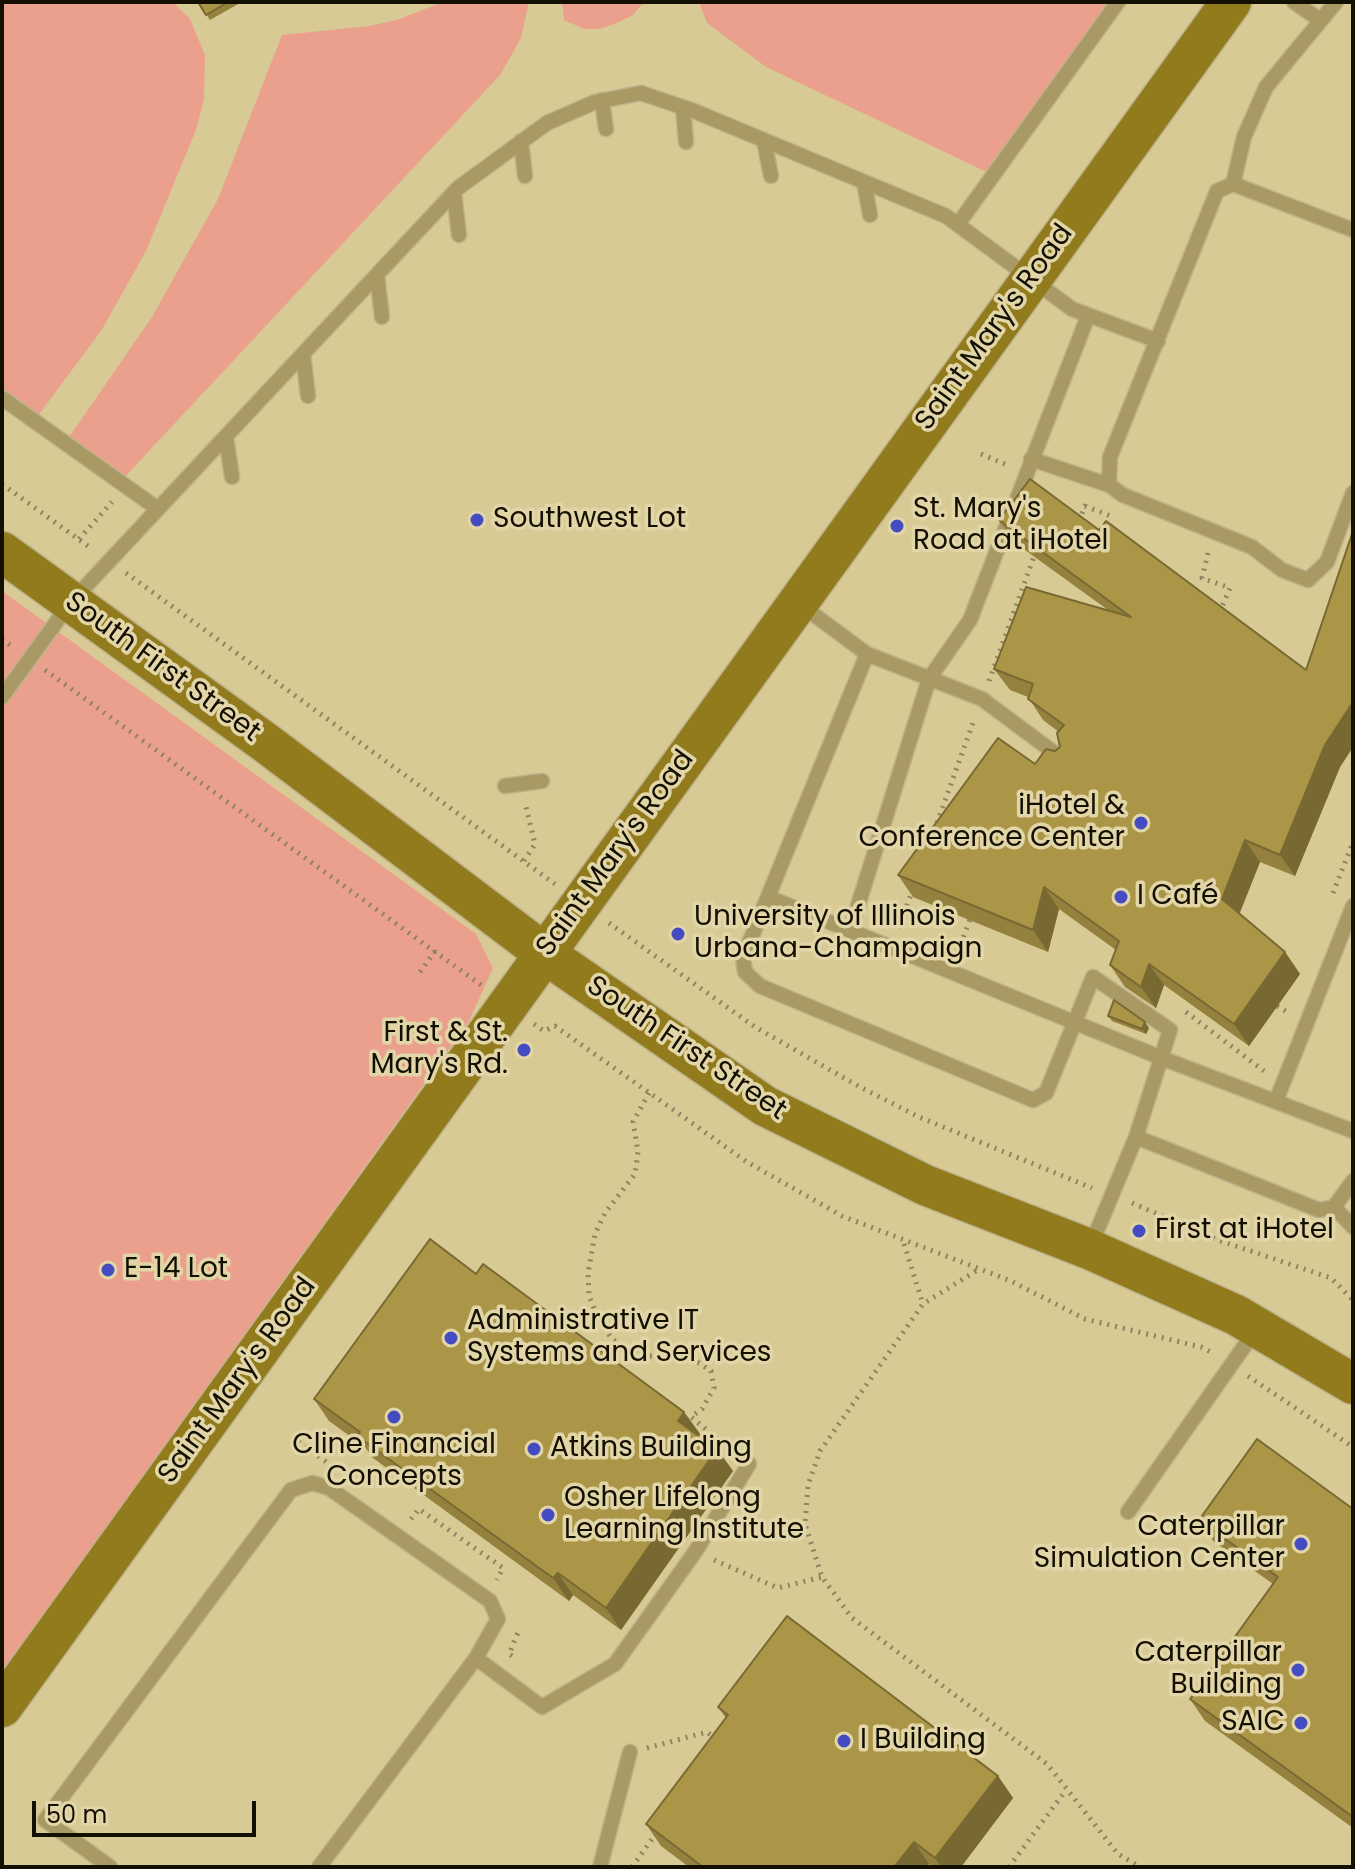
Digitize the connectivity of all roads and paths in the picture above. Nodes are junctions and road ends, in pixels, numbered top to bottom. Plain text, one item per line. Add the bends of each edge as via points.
1 (1118, 2) edge
2 (1231, 2) edge
3 (1294, 2) edge
4 (1336, 2) edge
5 (1320, 20) junction
6 (602, 100) junction
7 (683, 107) junction
8 (606, 129) dead end
9 (521, 141) junction
10 (764, 141) junction
11 (686, 142) dead end
12 (525, 176) dead end
13 (771, 176) dead end
14 (864, 182) junction
15 (1233, 184) junction
16 (454, 193) junction
17 (870, 215) dead end
18 (958, 224) junction
19 (1353, 230) edge
20 (459, 235) dead end
21 (377, 275) junction
22 (1030, 280) junction
23 (1088, 316) junction
24 (382, 317) dead end
25 (1158, 341) junction
26 (303, 354) junction
27 (308, 396) dead end
28 (2, 398) edge
29 (226, 437) junction
30 (981, 454) dead end
31 (1031, 459) junction
32 (1008, 465) dead end
33 (232, 477) dead end
34 (2, 484) edge
35 (1109, 485) junction
36 (126, 486) junction
37 (1353, 493) edge
38 (158, 509) junction
39 (1127, 522) dead end
40 (1076, 530) edge
41 (79, 539) junction
42 (1038, 545) edge
43 (1196, 548) dead end
44 (2, 552) edge
45 (109, 561) junction
46 (71, 602) junction
47 (798, 603) junction
48 (1218, 616) edge
49 (867, 654) junction
50 (929, 679) junction
51 (2, 697) edge
52 (982, 699) junction
53 (1067, 763) edge
54 (542, 781) dead end
55 (524, 783) junction
56 (505, 786) dead end
57 (933, 834) edge
58 (1353, 842) edge
59 (524, 861) junction
60 (548, 879) dead end
61 (916, 879) edge
62 (768, 897) junction
63 (1331, 899) dead end
64 (1353, 906) edge
65 (970, 919) edge
66 (850, 931) junction
67 (622, 933) dead end
68 (907, 934) dead end
69 (945, 948) dead end
70 (435, 951) dead end
71 (544, 953) junction
72 (420, 972) dead end
73 (1292, 998) dead end
74 (1277, 1006) dead end
75 (1181, 1009) edge
76 (1287, 1012) junction
77 (1076, 1021) junction
78 (1281, 1027) dead end
79 (1270, 1056) dead end
80 (1164, 1059) junction
81 (649, 1093) dead end
82 (1276, 1101) junction
83 (1353, 1131) edge
84 (1136, 1137) junction
85 (1353, 1181) edge
86 (1111, 1195) junction
87 (1334, 1207) junction
88 (1353, 1227) edge
89 (904, 1243) dead end
90 (1089, 1249) junction
91 (977, 1270) dead end
92 (1353, 1300) edge
93 (923, 1304) junction
94 (1258, 1328) junction
95 (623, 1345) junction
96 (607, 1366) edge
97 (1353, 1384) edge
98 (292, 1437) dead end
99 (749, 1464) joint
100 (329, 1488) junction
101 (1128, 1512) dead end
102 (695, 1552) junction
103 (822, 1577) junction
104 (476, 1658) junction
105 (2, 1707) edge
106 (729, 1732) edge
107 (630, 1752) joint
108 (1066, 1790) junction
109 (658, 1830) edge
110 (110, 1867) edge
111 (319, 1867) edge
112 (600, 1867) edge
113 (632, 1867) edge
114 (1009, 1867) edge
115 (1140, 1867) edge

1 - 18 lane
2 - 22 main road, Saint Mary's Road
3 - 5 lane
4 - 5 lane
5 - 15 lane via 1266,87 1244,137
6 - 7 lane via 641,93
6 - 8 lane
6 - 9 lane via 547,123
7 - 10 lane
7 - 11 lane
9 - 12 lane
9 - 16 lane
10 - 13 lane
10 - 14 lane
14 - 17 lane
14 - 18 lane
15 - 19 lane
15 - 25 lane via 1217,191
16 - 20 lane
16 - 21 lane
18 - 22 lane
21 - 24 lane
21 - 26 lane
22 - 23 lane
22 - 47 main road, Saint Mary's Road
23 - 25 lane
23 - 31 lane
25 - 35 lane via 1110,457
26 - 27 lane
26 - 29 lane
28 - 36 lane
29 - 33 lane
29 - 38 lane
30 - 32 path
31 - 35 lane
31 - 50 lane via 970,620
34 - 41 path
35 - 37 lane via 1252,547 1282,570 1308,580 1327,562
36 - 38 lane
36 - 41 path
38 - 45 lane
39 - 40 path via 1085,506
41 - 45 path
42 - 52 path
43 - 48 path via 1210,554 1202,578 1230,588
44 - 46 main road, South First Street
45 - 46 lane
45 - 59 path
46 - 51 lane
46 - 71 main road, South First Street
47 - 49 lane
47 - 71 main road, Saint Mary's Road
49 - 50 lane
49 - 62 lane
50 - 52 lane
50 - 66 lane
52 - 53 lane
52 - 57 path
54 - 55 lane
55 - 56 lane
55 - 59 path via 525,812 535,844
58 - 63 path
59 - 60 path
61 - 68 path via 900,924
62 - 66 lane
62 - 77 lane via 743,958 745,972 760,986 1033,1100 1046,1093
64 - 82 lane
65 - 69 path via 958,952
66 - 77 lane
67 - 86 path via 755,1027 860,1087 919,1117
70 - 72 path
71 - 90 main road, South First Street via 765,1106 925,1185
71 - 105 main road, Saint Mary's Road
73 - 76 path
74 - 76 path
75 - 79 path via 1264,1071
76 - 78 path
77 - 80 lane
77 - 80 lane via 1093,977 1170,1030
80 - 82 lane
80 - 84 lane
81 - 95 path via 633,1122 635,1174 601,1222 588,1273 589,1296 599,1320
82 - 83 lane
84 - 86 lane
84 - 87 lane via 1319,1210
85 - 87 lane
86 - 90 lane
86 - 92 path via 1218,1240 1331,1278
87 - 88 lane
89 - 93 path
90 - 94 main road, South First Street
91 - 93 path
93 - 103 path via 820,1451 805,1524
94 - 97 main road, South First Street
94 - 101 lane
95 - 96 path
95 - 99 path via 637,1354 699,1363 711,1371 714,1388 691,1417
98 - 100 path via 332,1463
99 - 102 lane
100 - 104 lane via 490,1601 498,1619
100 - 110 lane via 312,1483 291,1490 280,1502 45,1820
102 - 103 path via 778,1588
102 - 104 lane via 615,1664 542,1707
103 - 108 path via 852,1618 1047,1764
104 - 111 lane
106 - 107 path via 721,1743 707,1732
107 - 112 lane
108 - 114 path
108 - 115 path via 1118,1854
109 - 113 path

